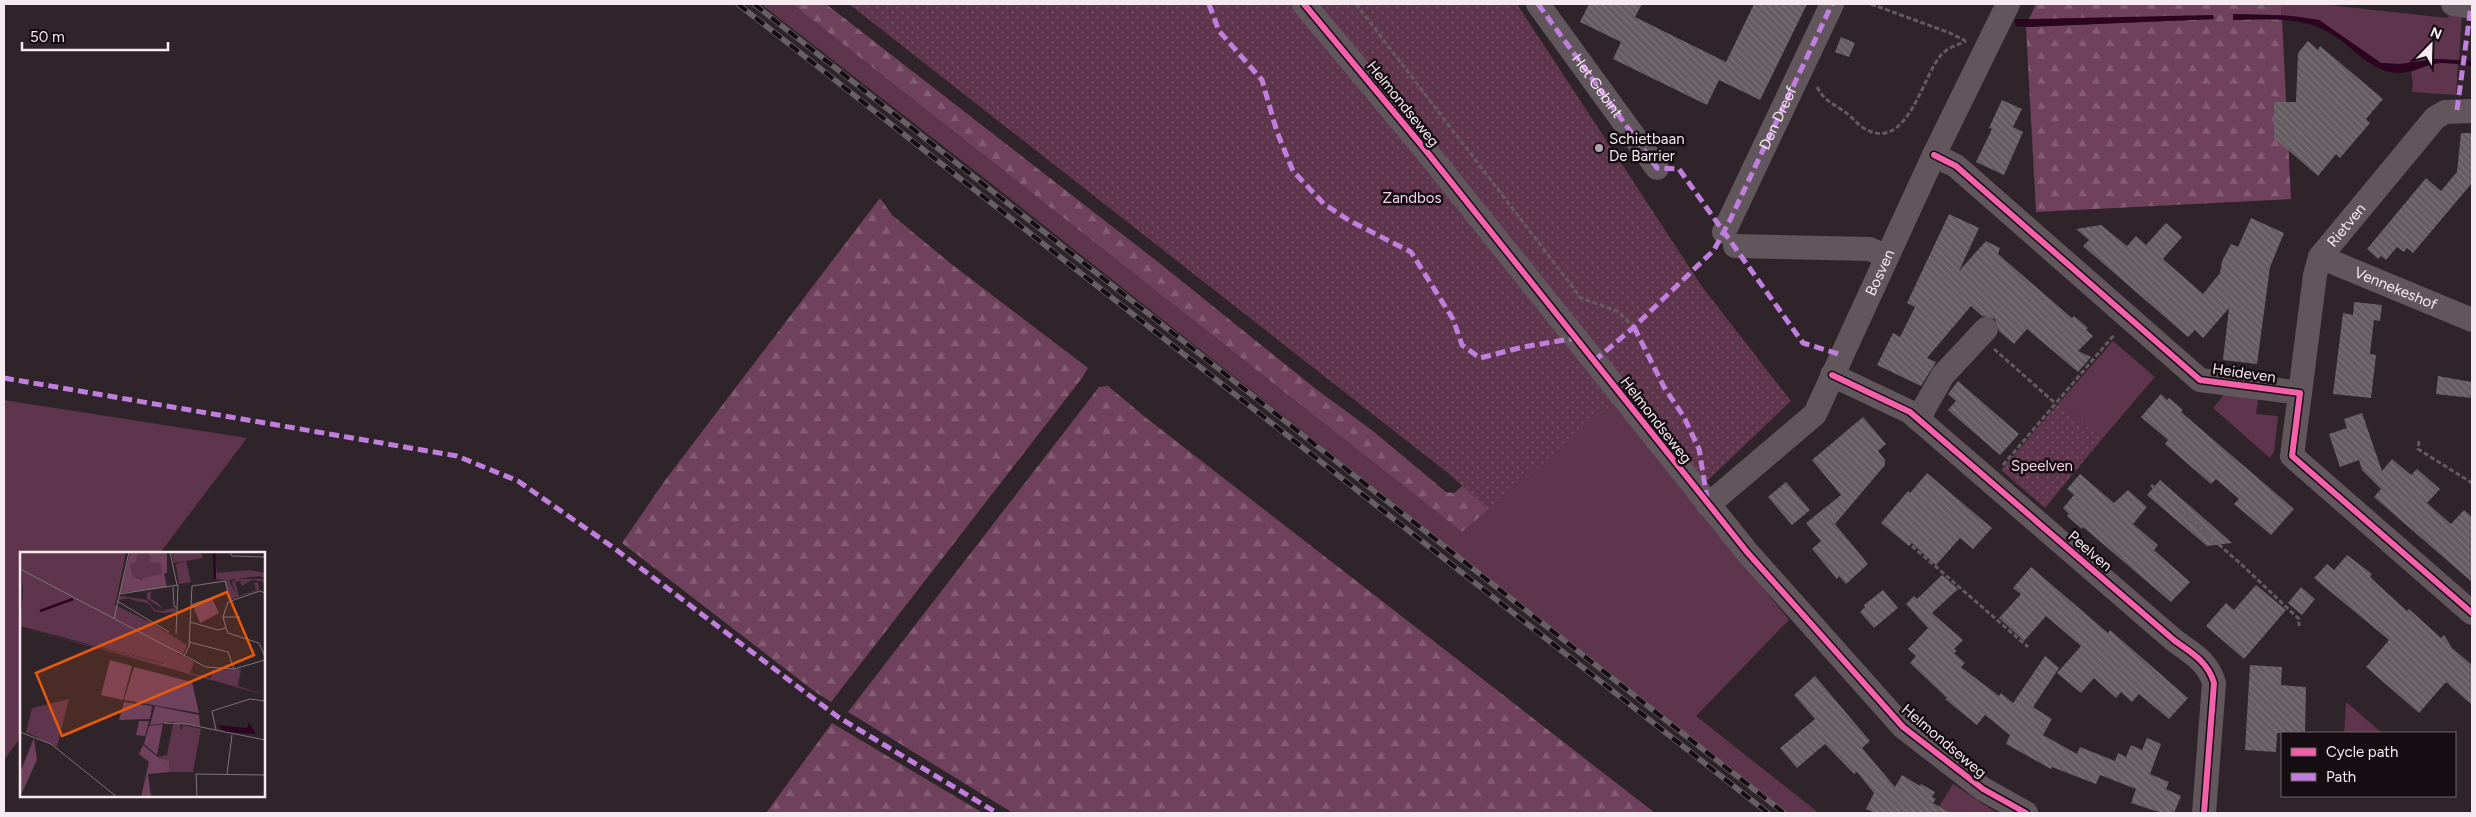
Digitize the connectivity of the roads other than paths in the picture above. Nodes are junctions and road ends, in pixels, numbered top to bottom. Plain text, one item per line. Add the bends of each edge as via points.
1 (1304, 4) edge
2 (1538, 4) edge
3 (1832, 4) edge
4 (2008, 4) edge
5 (2453, 4) edge
6 (2472, 6) edge
7 (2472, 111) edge
8 (1934, 155) junction
9 (1657, 168) dead end
10 (2320, 256) junction
11 (1888, 257) junction
12 (2472, 320) edge
13 (1982, 333) road end
14 (1832, 375) junction
15 (2300, 393) junction
16 (1918, 419) junction
17 (1708, 505) junction
18 (2472, 613) edge
19 (2026, 813) edge
20 (2204, 813) edge

1 - 17 street, Helmondseweg via 1423,147
2 - 9 street, Het Gebint
3 - 11 street, Den Dreef via 1729,239 1870,249
4 - 8 street, Bosven via 1975,46
5 - 6 street
7 - 10 street, Rietven via 2445,112 2435,118
8 - 11 street, Bosven
8 - 15 street, Heideven via 1956,166 2200,380
10 - 12 street, Vennekeshof
10 - 15 street, Rietven via 2314,275
11 - 14 street, Bosven
13 - 16 street via 1943,375
14 - 16 street, Peelven via 1910,412
14 - 17 street, Bosven via 1815,414
15 - 18 street via 2292,456
16 - 20 street, Peelven via 2175,641 2203,661 2211,672 2214,683
17 - 19 street, Helmondseweg via 1903,727 1983,789

